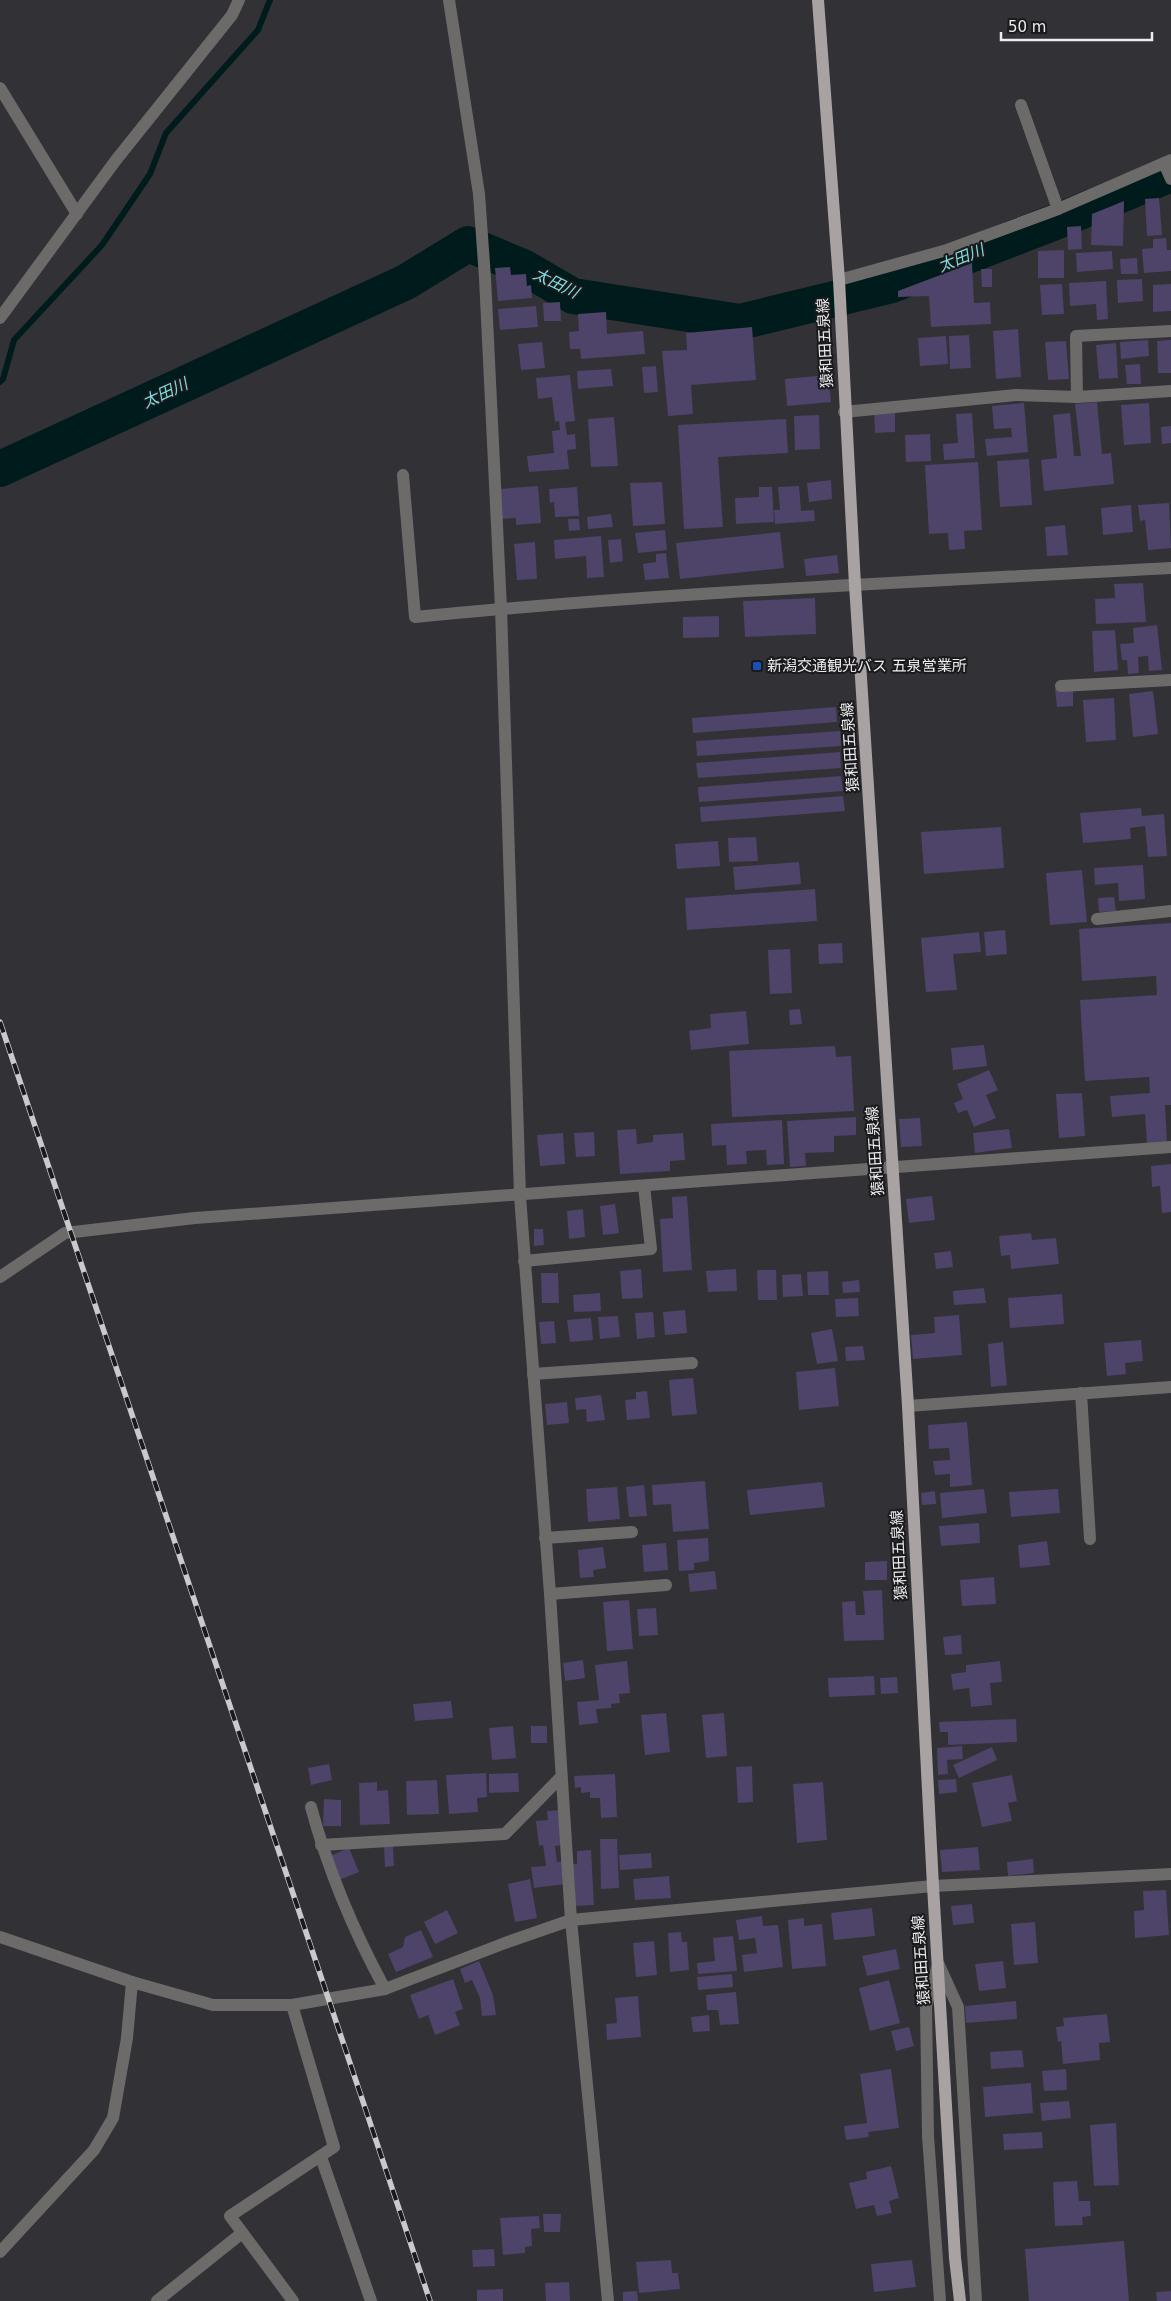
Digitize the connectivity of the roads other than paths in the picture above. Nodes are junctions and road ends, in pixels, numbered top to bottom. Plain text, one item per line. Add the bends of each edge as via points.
1 (239, 0) edge
2 (449, 0) edge
3 (818, 0) edge
4 (0, 88) edge
5 (1021, 105) dead end
6 (1168, 162) edge
7 (1171, 179) edge
8 (1058, 209) junction
9 (77, 214) junction
10 (838, 280) junction
11 (2, 312) edge
12 (1171, 331) edge
13 (1171, 391) edge
14 (1077, 397) junction
15 (844, 412) junction
16 (403, 475) dead end
17 (1171, 568) edge
18 (855, 585) junction
19 (501, 608) junction
20 (1171, 680) edge
21 (1061, 686) dead end
22 (1171, 911) edge
23 (1097, 919) dead end
24 (1171, 1147) edge
25 (892, 1169) junction
26 (644, 1186) junction
27 (520, 1196) junction
28 (524, 1261) junction
29 (0, 1277) edge
30 (692, 1364) dead end
31 (533, 1374) junction
32 (1171, 1387) edge
33 (1081, 1393) junction
34 (908, 1406) junction
35 (632, 1532) dead end
36 (545, 1538) junction
37 (1090, 1539) dead end
38 (666, 1584) dead end
39 (550, 1594) junction
40 (561, 1778) junction
41 (312, 1807) dead end
42 (321, 1845) junction
43 (1171, 1874) edge
44 (933, 1886) junction
45 (571, 1920) junction
46 (0, 1937) edge
47 (938, 1963) junction
48 (132, 1982) junction
49 (385, 1989) junction
50 (292, 2005) junction
51 (321, 2157) junction
52 (242, 2233) junction
53 (0, 2252) edge
54 (367, 2299) edge
55 (157, 2301) edge
56 (293, 2301) edge
57 (608, 2301) edge
58 (940, 2301) edge
59 (960, 2301) edge
60 (976, 2301) edge

1 - 9 street via 232,15
2 - 19 street via 479,194
3 - 10 main road, 猿和田五泉線
4 - 9 street
5 - 8 street
6 - 7 street
6 - 8 street
8 - 10 street via 947,250
9 - 11 street
10 - 15 main road, 猿和田五泉線
12 - 14 street via 1076,336
13 - 14 street
14 - 15 street via 1016,394
15 - 18 main road, 猿和田五泉線
16 - 19 street via 415,617
17 - 18 street
18 - 19 street
18 - 25 main road, 猿和田五泉線
19 - 27 street
20 - 21 street
22 - 23 street
24 - 25 street
25 - 26 street
25 - 34 main road, 猿和田五泉線
26 - 27 street
26 - 28 street via 651,1249
27 - 28 street
27 - 29 street via 195,1218 65,1233
28 - 31 street
30 - 31 street
31 - 36 street
32 - 33 street
33 - 34 street
33 - 37 street
34 - 44 main road, 猿和田五泉線
35 - 36 street
36 - 39 street
38 - 39 street
39 - 40 street
40 - 42 street via 505,1834
40 - 45 street
41 - 42 street
42 - 49 street via 368,1958
43 - 44 street
44 - 45 street
44 - 47 main road, 猿和田五泉線
45 - 49 street
45 - 57 street
46 - 48 street
47 - 58 street via 926,2006 928,2136
47 - 59 main road, 猿和田五泉線
47 - 60 street via 958,2007
48 - 50 street via 213,2006
48 - 53 street via 127,2038 113,2118 94,2150
49 - 50 street
50 - 51 street via 334,2147
51 - 52 street via 230,2216
51 - 54 street
52 - 55 street
52 - 56 street

